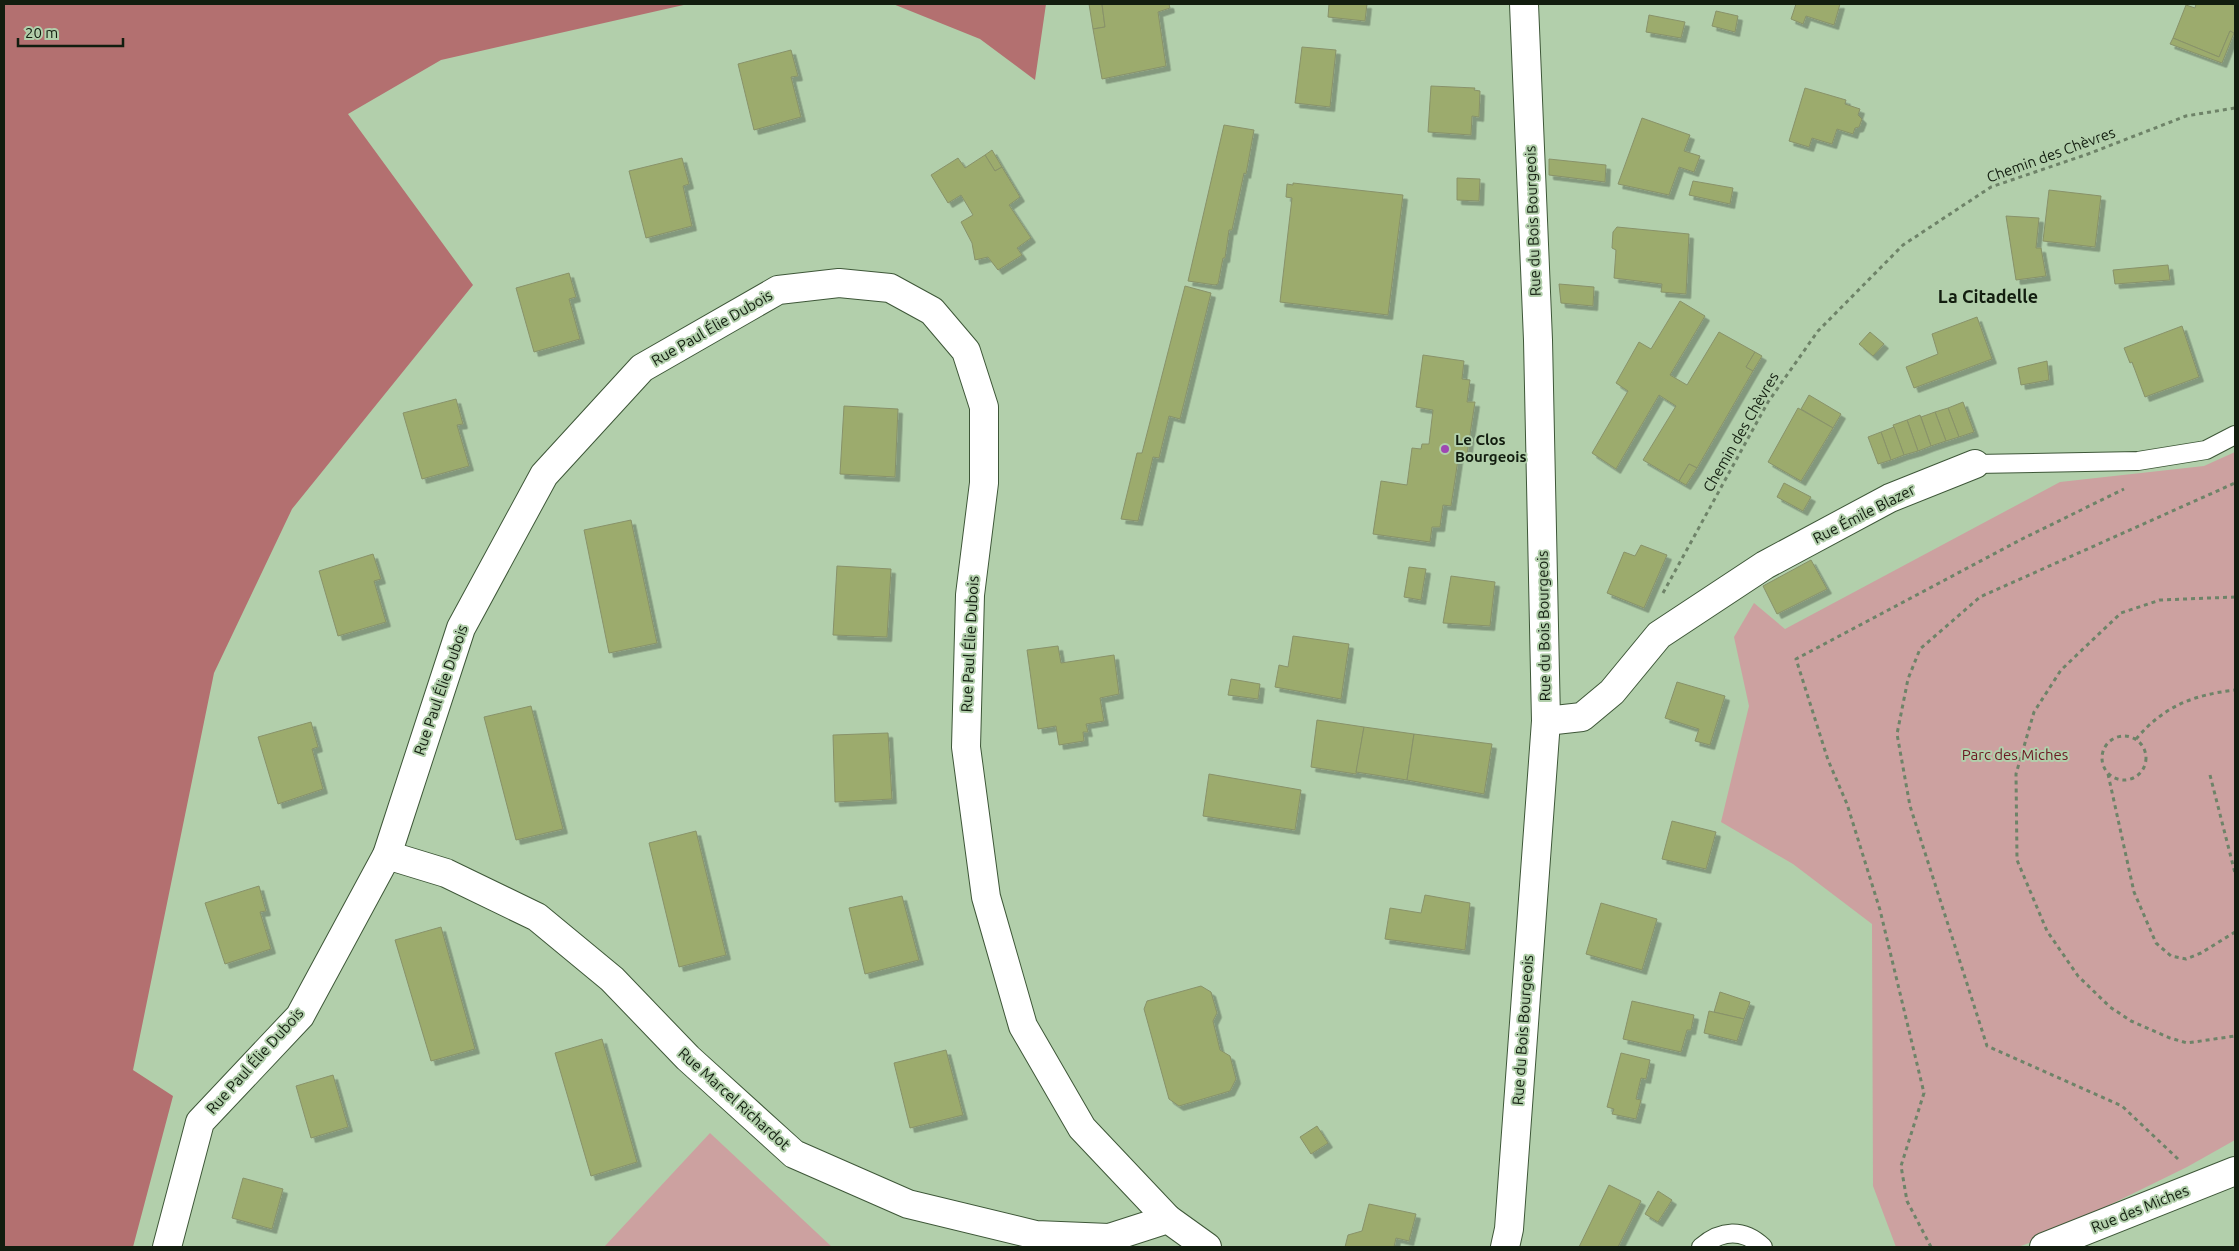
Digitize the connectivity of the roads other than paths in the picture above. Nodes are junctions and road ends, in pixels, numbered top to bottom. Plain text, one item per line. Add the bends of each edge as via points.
1 (1524, 4) edge
2 (2235, 435) edge
3 (1975, 464) joint
4 (1546, 721) junction
5 (387, 855) junction
6 (2235, 1171) edge
7 (1168, 1219) junction
8 (167, 1247) edge
9 (1207, 1247) edge
10 (1505, 1247) edge
11 (1700, 1247) edge
12 (1763, 1247) edge
13 (2044, 1247) edge

1 - 4 street, Rue du Bois Bourgeois via 1537,312
2 - 3 lane, Rue Émile Blazer via 2206,450 2138,460
3 - 4 street, Rue Émile Blazer via 1890,498 1765,565 1659,635 1612,692 1582,717
4 - 10 street, Rue du Bois Bourgeois via 1509,1228
5 - 7 street, Rue Marcel Richardot via 446,873 537,917 612,979 688,1058 794,1154 908,1204 1036,1235 1109,1238
5 - 7 street, Rue Paul Élie Dubois via 461,628 544,475 642,368 778,290 839,283 890,288 932,311 966,351 984,407 984,483 970,595 966,747 986,897 1024,1026 1082,1128
5 - 8 street, Rue Paul Élie Dubois via 300,1016 200,1122
6 - 13 street, Rue des Miches
7 - 9 street
11 - 12 lane via 1712,1238 1738,1233 1754,1238

